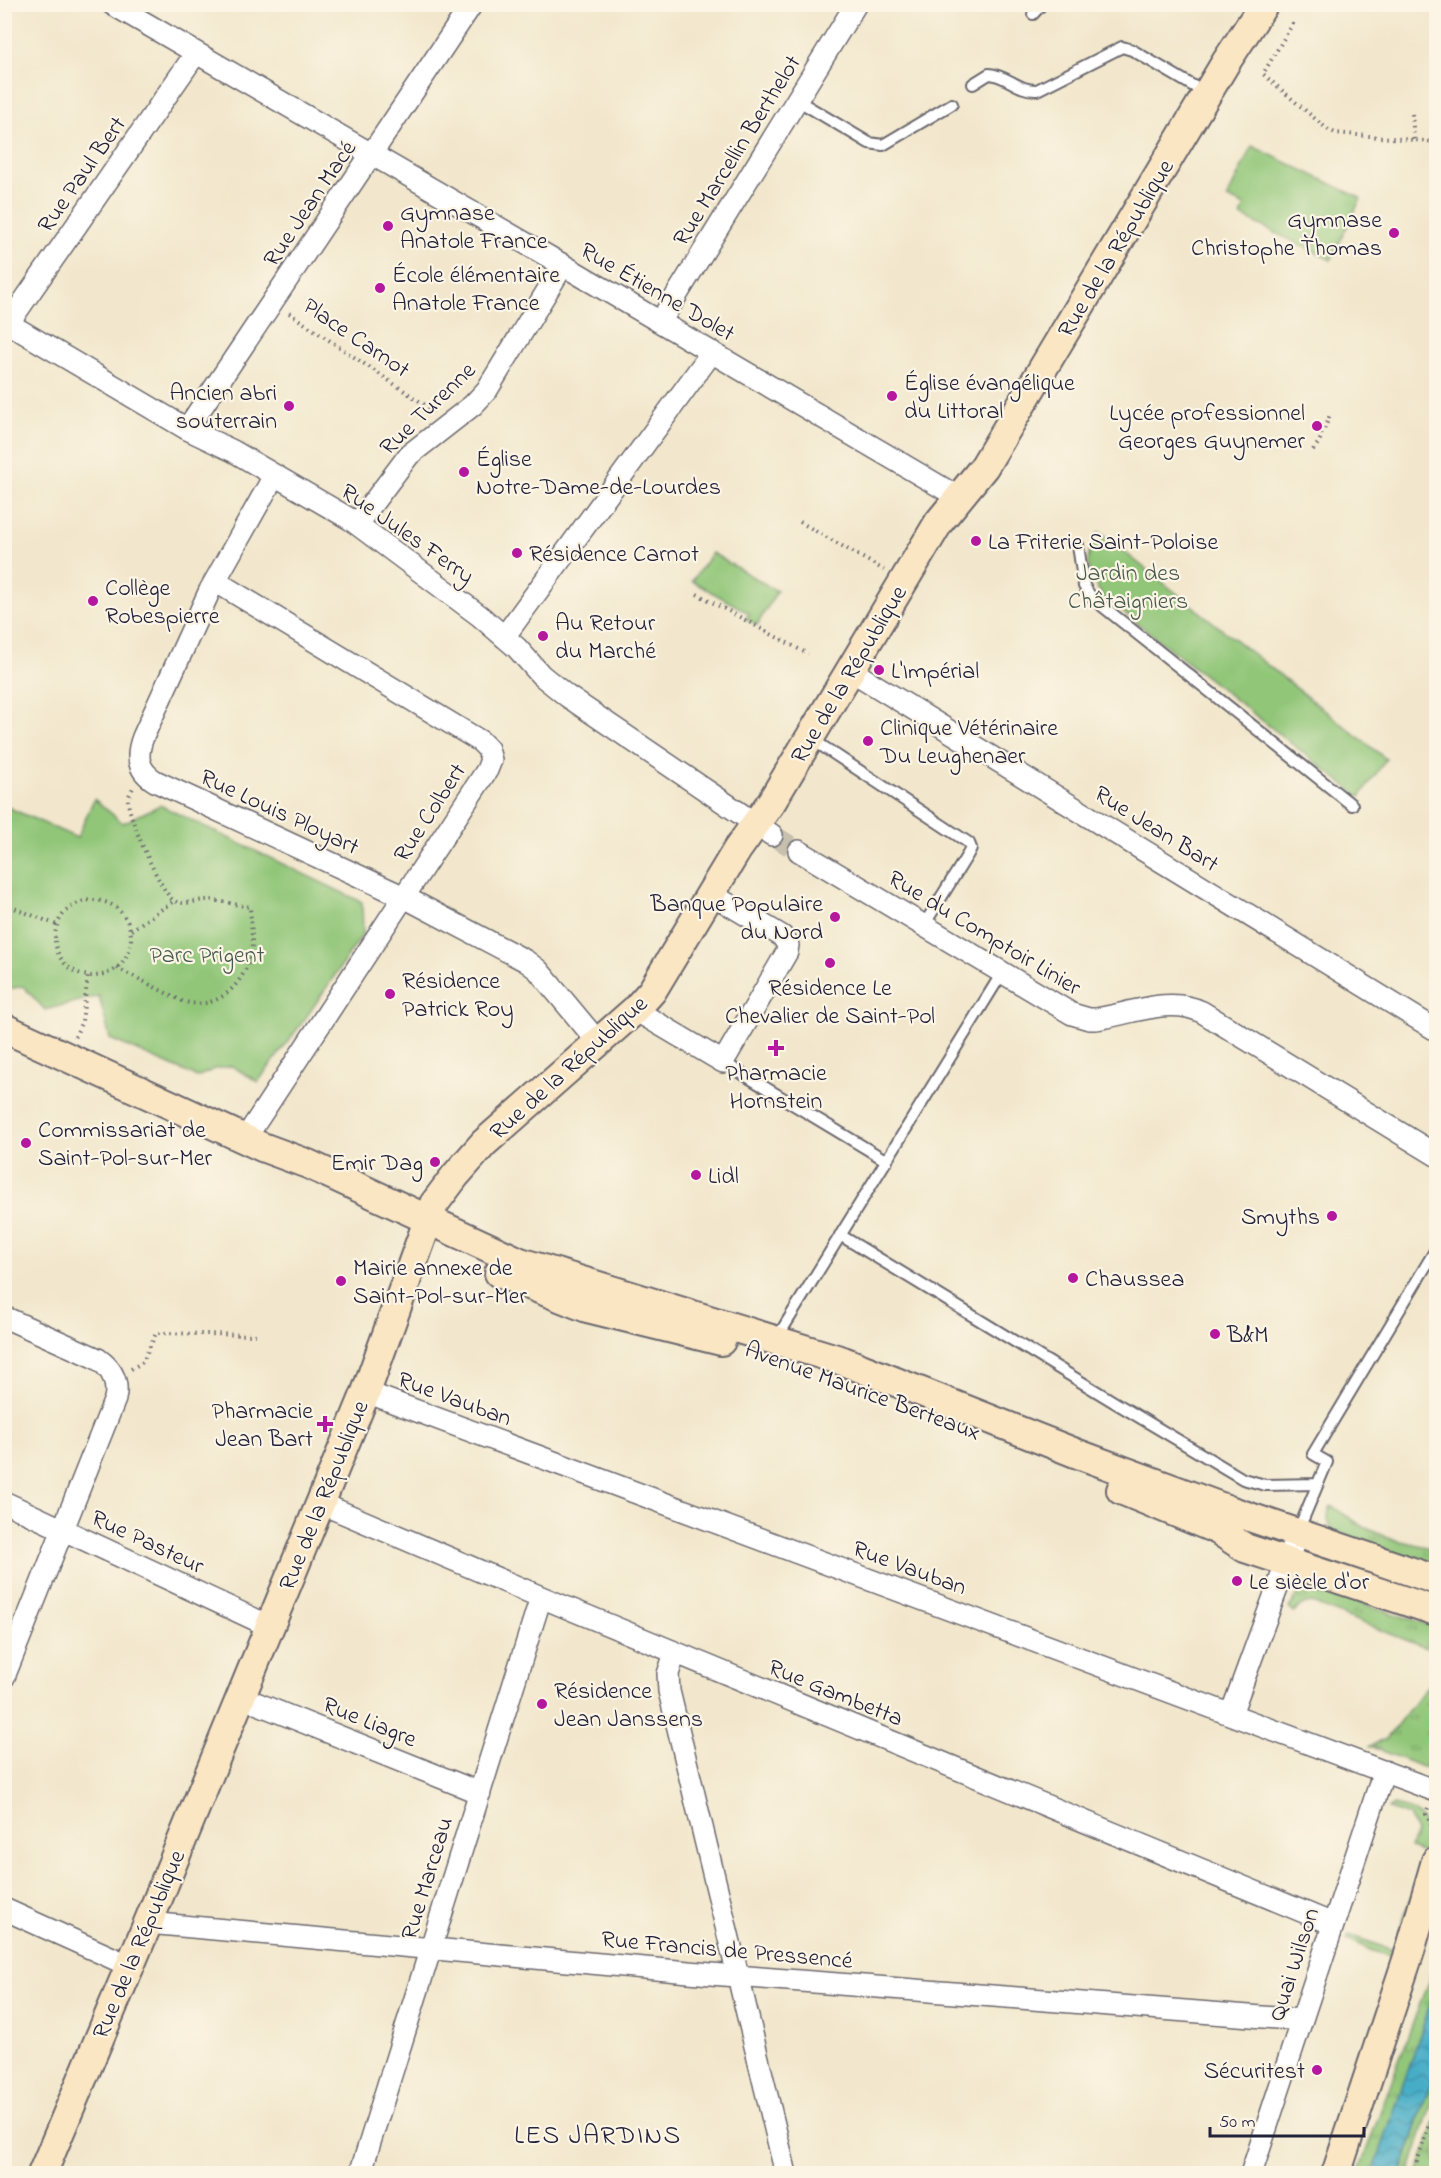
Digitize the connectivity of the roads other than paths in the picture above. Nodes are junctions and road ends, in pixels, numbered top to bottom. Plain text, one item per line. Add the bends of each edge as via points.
1 (112, 4) edge
2 (472, 4) edge
3 (856, 4) edge
4 (1042, 4) edge
5 (1264, 4) edge
6 (1033, 14) dead end
7 (196, 52) junction
8 (973, 84) dead end
9 (1207, 94) junction
10 (797, 100) junction
11 (952, 104) dead end
12 (373, 155) junction
13 (564, 265) junction
14 (660, 322) junction
15 (6, 323) edge
16 (712, 352) junction
17 (188, 429) junction
18 (274, 476) junction
19 (958, 497) junction
20 (357, 524) junction
21 (1078, 545) dead end
22 (215, 581) junction
23 (504, 637) junction
24 (850, 670) junction
25 (810, 738) junction
26 (1352, 805) dead end
27 (764, 830) junction
28 (799, 851) tunnel mouth
29 (711, 894) junction
30 (404, 897) junction
31 (924, 925) junction
32 (1002, 973) junction
33 (635, 1010) junction
34 (4, 1028) edge
35 (1437, 1030) edge
36 (598, 1042) junction
37 (723, 1062) junction
38 (253, 1143) junction
39 (1437, 1155) edge
40 (887, 1161) junction
41 (425, 1227) junction
42 (840, 1235) junction
43 (1437, 1249) edge
44 (4, 1317) edge
45 (772, 1346) junction
46 (366, 1392) junction
47 (1317, 1484) junction
48 (4, 1502) edge
49 (320, 1503) junction
50 (63, 1529) junction
51 (1297, 1534) junction
52 (1287, 1562) junction
53 (1437, 1580) edge
54 (541, 1597) junction
55 (1437, 1611) edge
56 (269, 1626) junction
57 (675, 1653) junction
58 (4, 1677) edge
59 (241, 1697) junction
60 (1231, 1714) junction
61 (1384, 1771) junction
62 (1437, 1791) edge
63 (480, 1793) junction
64 (1437, 1861) edge
65 (4, 1909) edge
66 (148, 1923) junction
67 (1333, 1924) junction
68 (1437, 1930) edge
69 (430, 1950) junction
70 (130, 1966) junction
71 (738, 1976) junction
72 (1302, 2020) junction
73 (42, 2174) edge
74 (360, 2174) edge
75 (786, 2174) edge
76 (1251, 2174) edge
77 (1336, 2174) edge
78 (1353, 2174) edge

1 - 7 street, Rue Étienne Dolet
2 - 12 street, Rue Jean Macé
3 - 10 street, Rue Marcellin Berthelot
4 - 6 lane
5 - 9 street, Rue de la République
7 - 12 street, Rue Étienne Dolet
7 - 15 street, Rue Paul Bert
8 - 9 lane via 989,74 1001,76 1022,89 1037,90 1122,47
9 - 19 street, Rue de la République via 984,467
10 - 11 lane via 869,143 883,145
10 - 14 street, Rue Marcellin Berthelot
12 - 13 street, Rue Étienne Dolet
12 - 17 street, Rue Jean Macé
13 - 14 street, Rue Étienne Dolet
13 - 20 street, Rue Turenne via 494,382 473,405 409,455
14 - 16 street, Rue Étienne Dolet
15 - 17 street, Rue Jules Ferry
16 - 19 street, Rue Étienne Dolet
16 - 23 street
17 - 18 street, Rue Jules Ferry
18 - 20 street, Rue Jules Ferry
18 - 22 street
19 - 24 street, Rue de la République
20 - 23 street, Rue Jules Ferry
21 - 26 lane via 1084,586 1091,597
22 - 30 street, Rue Colbert via 452,723 490,752 487,771
22 - 30 street, Rue Louis Ployart via 143,736 138,759 142,770 160,783
23 - 27 street, Rue Jules Ferry via 567,696
24 - 25 street, Rue de la République
24 - 35 street, Rue Jean Bart
25 - 27 street, Rue de la République
25 - 31 lane via 970,844 968,854
27 - 29 street, Rue de la République via 737,850
28 - 31 street, Rue du Comptoir Linier
29 - 33 street, Rue de la République via 652,991
29 - 37 street via 782,936 788,945
30 - 36 street, Rue Louis Ployart via 530,964
30 - 38 street, Rue Colbert
31 - 32 street, Rue du Comptoir Linier
32 - 39 street, Rue du Comptoir Linier via 1062,1009 1089,1019 1174,1005 1195,1009
32 - 40 lane
33 - 36 street, Rue de la République
33 - 37 street
34 - 38 street, Avenue Maurice Berteaux
36 - 41 street, Rue de la République via 476,1152 442,1192
37 - 40 lane
38 - 41 street, Avenue Maurice Berteaux via 308,1164
40 - 42 lane
41 - 45 street, Avenue Maurice Berteaux
41 - 46 street, Rue de la République
42 - 45 lane
42 - 47 lane via 1250,1482
43 - 47 lane via 1313,1454 1327,1462
44 - 50 street via 98,1359 115,1379 114,1399
45 - 51 street, Avenue Maurice Berteaux via 863,1368 1078,1454
45 - 52 street, Avenue Maurice Berteaux via 817,1368 1211,1527 1245,1548
46 - 49 street, Rue de la République
46 - 60 street, Rue Vauban
47 - 51 lane
48 - 50 street, Rue Pasteur
49 - 54 street, Rue Gambetta
49 - 56 street, Rue de la République
50 - 56 street, Rue Pasteur
50 - 58 street
51 - 52 street
51 - 53 street, Avenue Maurice Berteaux
52 - 55 street, Avenue Maurice Berteaux
52 - 60 street
54 - 57 street, Rue Gambetta
54 - 63 street, Rue Marceau
56 - 59 street, Rue de la République
57 - 67 street, Rue Gambetta
57 - 71 street via 668,1674 669,1691
59 - 63 street, Rue Liagre
59 - 66 street, Rue de la République
60 - 61 street, Rue Vauban
61 - 62 street, Rue Vauban
61 - 67 street, Quai Wilson
63 - 69 street, Rue Marceau
64 - 77 street
65 - 70 street
66 - 69 street, Rue Francis de Pressencé
66 - 70 street, Rue de la République
67 - 72 street, Quai Wilson
68 - 78 street
69 - 71 street, Rue Francis de Pressencé
69 - 74 street, Rue Marceau
70 - 73 street, Rue de la République
71 - 72 street, Rue Francis de Pressencé
71 - 75 street
72 - 76 street, Quai Wilson

